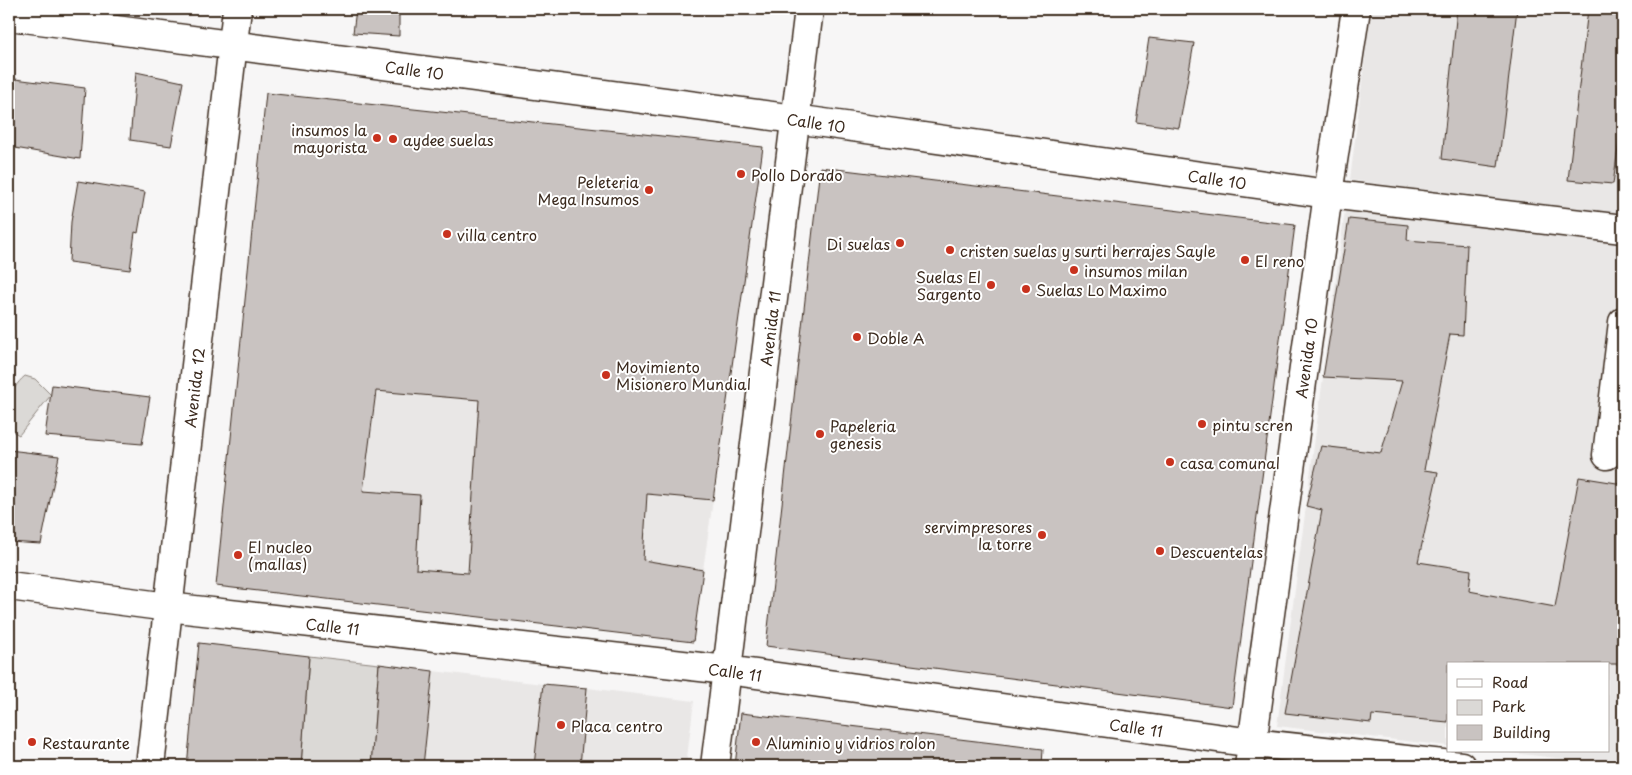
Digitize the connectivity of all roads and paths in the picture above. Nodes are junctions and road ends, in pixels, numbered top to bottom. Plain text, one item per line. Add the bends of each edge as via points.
1 (238, 9) edge
2 (809, 9) edge
3 (1356, 9) edge
4 (9, 16) edge
5 (233, 46) junction
6 (795, 119) junction
7 (1328, 194) junction
8 (1623, 229) edge
9 (1623, 322) edge
10 (1607, 455) dead end
11 (9, 586) edge
12 (168, 607) junction
13 (727, 670) junction
14 (1251, 754) edge
15 (150, 766) edge
16 (715, 766) edge
17 (1461, 766) edge

1 - 5 street, Avenida 12
2 - 6 street, Avenida 11
3 - 7 street, Avenida 10
4 - 5 street, Calle 10
5 - 6 street, Calle 10
5 - 12 street, Avenida 12
6 - 7 street, Calle 10
6 - 13 street, Avenida 11
7 - 8 street, Calle 10
7 - 14 street, Avenida 10
9 - 10 street
11 - 12 street, Calle 11
12 - 13 street, Calle 11
12 - 15 street, Avenida 12
13 - 14 street, Calle 11
13 - 16 street, Avenida 11
14 - 17 street, Calle 11

